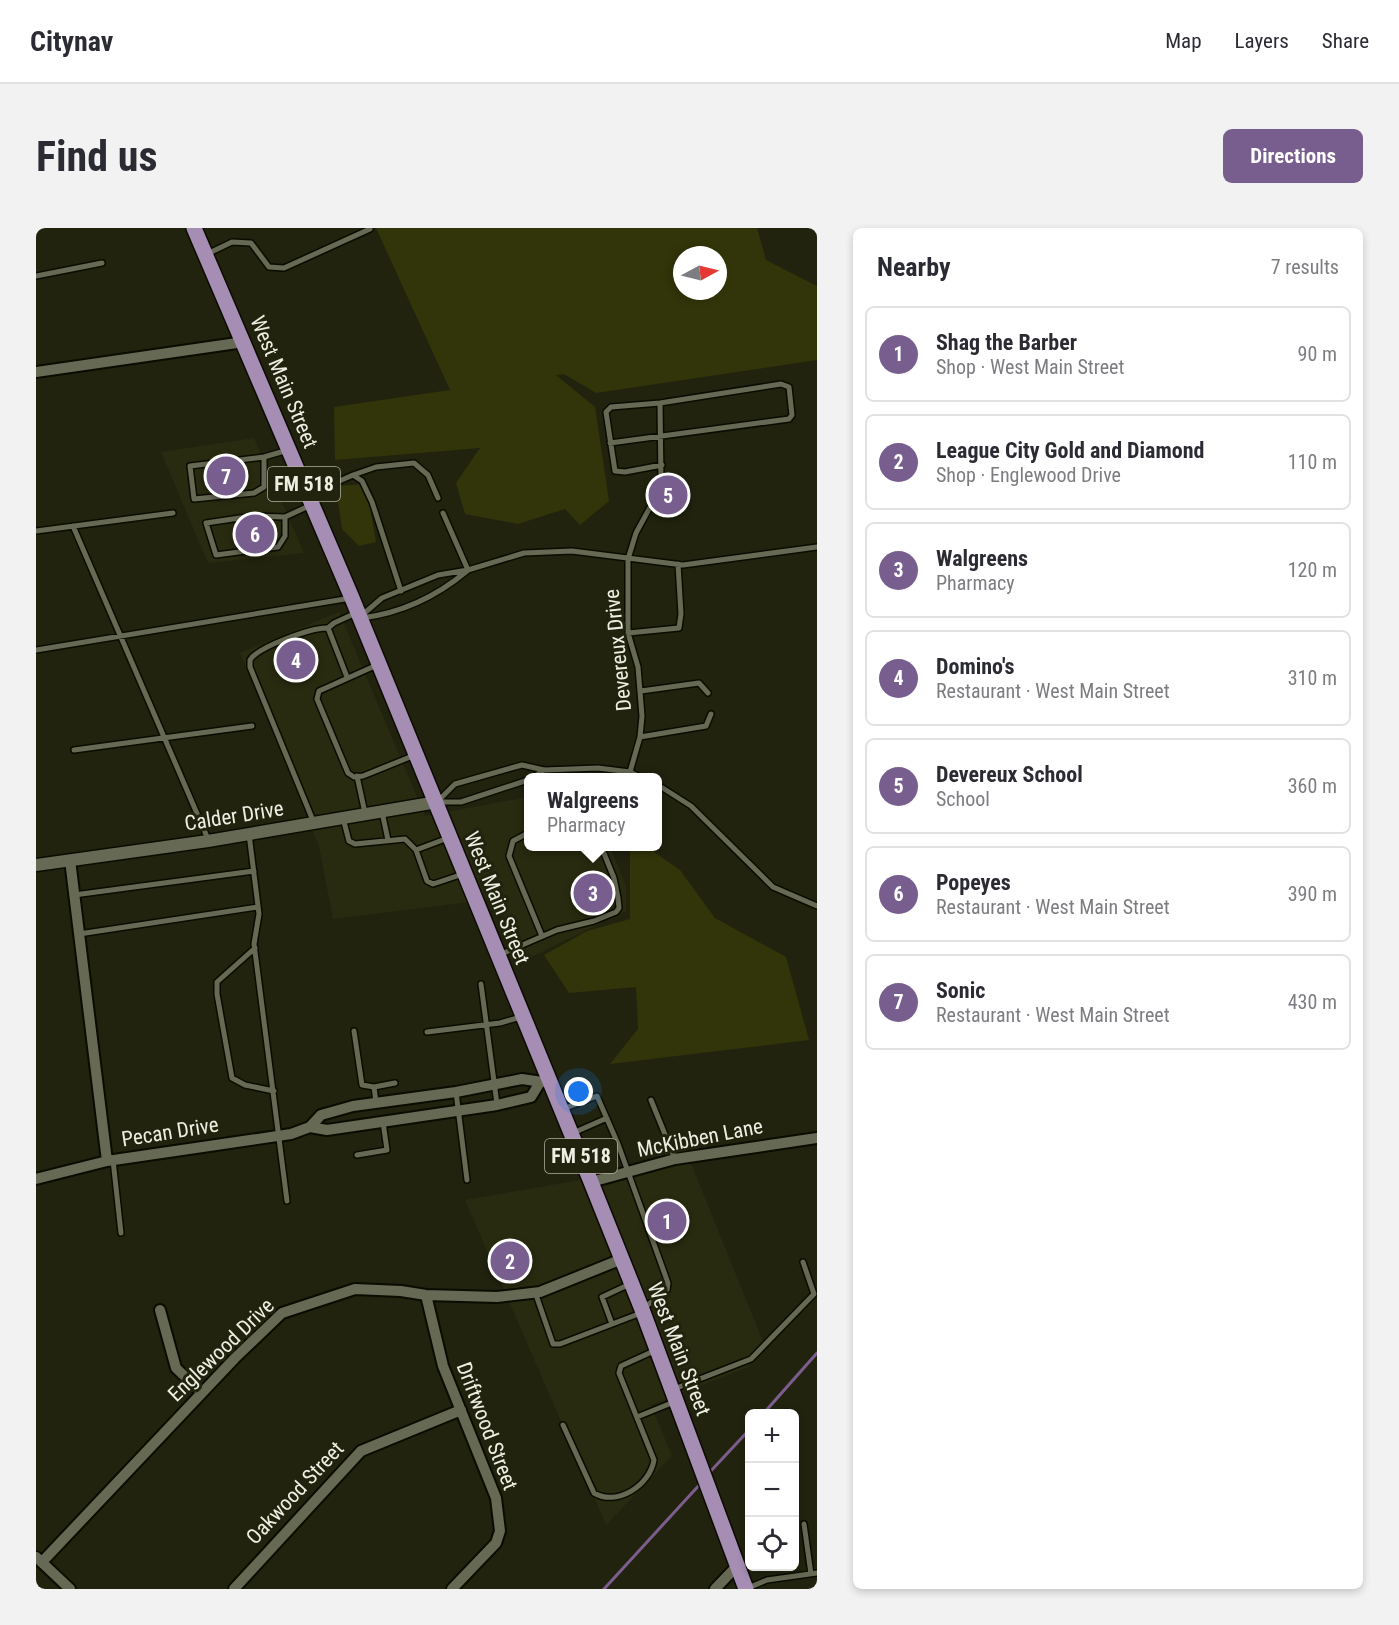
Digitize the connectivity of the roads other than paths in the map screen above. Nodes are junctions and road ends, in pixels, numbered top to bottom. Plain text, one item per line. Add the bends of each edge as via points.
1 (194, 228) edge
2 (370, 229) edge
3 (206, 254) junction
4 (102, 263) dead end
5 (36, 276) edge
6 (244, 342) junction
7 (36, 372) edge
8 (660, 403) junction
9 (662, 436) junction
10 (610, 443) junction
11 (290, 449) junction
12 (264, 457) junction
13 (662, 465) junction
14 (353, 475) junction
15 (438, 498) dead end
16 (311, 499) junction
17 (173, 513) dead end
18 (443, 513) dead end
19 (285, 518) junction
20 (73, 526) junction
21 (36, 531) edge
22 (817, 547) edge
23 (628, 559) junction
24 (678, 564) junction
25 (468, 570) junction
26 (400, 591) junction
27 (356, 610) junction
28 (328, 628) junction
29 (628, 633) junction
30 (121, 638) junction
31 (36, 650) edge
32 (378, 664) junction
33 (347, 677) junction
34 (641, 691) junction
35 (708, 693) dead end
36 (711, 714) dead end
37 (252, 726) dead end
38 (640, 737) junction
39 (164, 738) junction
40 (74, 750) dead end
41 (416, 754) junction
42 (598, 768) junction
43 (544, 770) junction
44 (630, 772) joint
45 (539, 773) edge
46 (597, 773) edge
47 (357, 776) junction
48 (524, 780) edge
49 (662, 788) edge
50 (437, 802) junction
51 (382, 812) junction
52 (365, 814) junction
53 (343, 818) junction
54 (314, 823) junction
55 (249, 834) junction
56 (524, 835) edge
57 (450, 837) junction
58 (388, 840) junction
59 (208, 841) junction
60 (416, 850) junction
61 (603, 851) edge
62 (70, 860) junction
63 (36, 865) edge
64 (254, 871) junction
65 (464, 873) junction
66 (74, 895) junction
67 (817, 906) edge
68 (258, 907) junction
69 (79, 934) junction
70 (542, 936) junction
71 (255, 948) junction
72 (497, 956) junction
73 (481, 984) dead end
74 (522, 1016) junction
75 (488, 1025) junction
76 (354, 1031) dead end
77 (427, 1032) dead end
78 (543, 1082) junction
79 (395, 1083) dead end
80 (495, 1086) junction
81 (374, 1087) junction
82 (274, 1091) junction
83 (456, 1092) junction
84 (651, 1100) dead end
85 (376, 1103) junction
86 (497, 1105) junction
87 (561, 1110) junction
88 (458, 1112) junction
89 (607, 1118) junction
90 (382, 1122) junction
91 (310, 1127) junction
92 (571, 1134) junction
93 (280, 1135) junction
94 (817, 1138) edge
95 (618, 1144) junction
96 (357, 1155) dead end
97 (675, 1159) junction
98 (582, 1160) junction
99 (110, 1161) junction
100 (629, 1172) junction
101 (36, 1179) edge
102 (467, 1180) dead end
103 (591, 1182) junction
104 (287, 1201) dead end
105 (121, 1233) dead end
106 (622, 1259) junction
107 (803, 1262) dead end
108 (631, 1283) junction
109 (535, 1292) junction
110 (426, 1295) junction
111 (160, 1310) dead end
112 (643, 1310) junction
113 (612, 1324) junction
114 (657, 1350) junction
115 (202, 1393) junction
116 (674, 1395) junction
117 (461, 1410) junction
118 (637, 1417) junction
119 (563, 1425) dead end
120 (804, 1524) dead end
121 (39, 1559) edge
122 (737, 1566) junction
123 (814, 1574) edge
124 (70, 1589) edge
125 (234, 1589) edge
126 (452, 1589) edge
127 (715, 1589) edge
128 (746, 1589) edge

1 - 3 main road, West Main Street / FM 518
2 - 3 lane via 284,268 269,267 251,243 232,242
3 - 6 main road, West Main Street / FM 518
4 - 5 lane
6 - 7 street
6 - 11 main road, West Main Street / FM 518
8 - 9 lane, Devereux Drive
8 - 9 lane via 781,384 789,387 792,415
8 - 10 lane via 612,407 606,411
9 - 10 lane
9 - 13 lane, Devereux Drive
10 - 13 lane via 615,471
11 - 12 lane
11 - 16 main road, West Main Street / FM 518
12 - 12 lane via 190,466 194,499 254,493 264,487
13 - 23 lane, Devereux Drive via 654,500 636,533
14 - 15 lane via 376,467 414,463 428,475
14 - 16 lane
14 - 26 lane via 362,481 372,502
16 - 19 lane
16 - 27 main road, West Main Street / FM 518
17 - 20 lane
18 - 25 lane
19 - 19 lane via 253,516 206,523 216,555 278,547 285,536
20 - 21 lane
20 - 30 lane
22 - 24 lane
23 - 24 lane
23 - 25 lane via 549,550 524,553
23 - 29 lane, Devereux Drive
24 - 29 lane via 679,628
25 - 26 lane via 438,574
25 - 27 lane via 443,591 386,615
26 - 27 lane
27 - 28 lane
27 - 30 lane
27 - 32 main road, West Main Street / FM 518
28 - 33 lane
28 - 54 lane via 312,629 257,652 250,660
29 - 34 lane, Devereux Drive
30 - 31 lane
30 - 39 lane
32 - 33 lane
32 - 41 main road, West Main Street / FM 518
33 - 47 lane via 319,691 317,699 348,773
34 - 35 lane via 699,683
34 - 38 lane, Devereux Drive
36 - 38 lane via 706,726
37 - 39 lane
38 - 44 lane, Devereux Drive
39 - 40 lane
39 - 59 lane
41 - 47 lane
41 - 50 main road, West Main Street / FM 518
42 - 43 lane
42 - 44 lane
42 - 46 lane
43 - 45 lane
43 - 50 lane via 522,765 455,784
47 - 52 lane
48 - 50 lane via 461,802
49 - 67 lane via 691,806 773,887
50 - 51 street, Calder Drive
50 - 57 main road, West Main Street / FM 518
51 - 52 street, Calder Drive
51 - 58 lane
52 - 53 street, Calder Drive
53 - 54 street, Calder Drive
53 - 58 lane via 349,841 355,844
54 - 55 street, Calder Drive
55 - 59 street, Calder Drive
55 - 64 lane
56 - 70 lane via 513,841 509,856
57 - 60 lane
57 - 65 main road, West Main Street / FM 518
58 - 60 lane via 405,839
59 - 62 street, Calder Drive
60 - 65 lane via 433,884
61 - 70 lane via 614,878 619,908 594,921
62 - 63 street, Calder Drive
62 - 66 street
64 - 66 lane
64 - 68 lane
65 - 72 main road, West Main Street / FM 518
66 - 69 street
68 - 69 lane
68 - 71 lane
69 - 99 street
70 - 72 lane
71 - 82 lane
71 - 82 lane via 217,982 217,994 232,1078
72 - 74 main road, West Main Street / FM 518
73 - 75 lane
74 - 75 lane
74 - 78 main road, West Main Street / FM 518
75 - 77 lane
75 - 80 lane
76 - 81 lane via 362,1085
78 - 80 street, Pecan Drive via 522,1080
78 - 86 street, Pecan Drive via 531,1097
78 - 87 main road, West Main Street / FM 518
79 - 81 lane
80 - 83 street, Pecan Drive
80 - 86 lane
81 - 85 lane
82 - 93 lane
83 - 85 street, Pecan Drive
83 - 88 lane
84 - 97 lane
85 - 91 street, Pecan Drive via 330,1110
86 - 88 street, Pecan Drive
87 - 89 lane via 597,1096
87 - 92 main road, West Main Street / FM 518
88 - 90 street, Pecan Drive
88 - 102 lane
89 - 92 lane
89 - 95 lane
90 - 91 street, Pecan Drive via 327,1130
90 - 96 lane via 387,1150
91 - 93 street, Pecan Drive
92 - 98 main road, West Main Street / FM 518
93 - 99 street, Pecan Drive
93 - 104 lane
94 - 97 street, McKibben Lane
95 - 98 lane
95 - 100 lane
97 - 100 street, McKibben Lane
98 - 103 main road, West Main Street / FM 518
99 - 101 street, Pecan Drive
99 - 105 lane
100 - 103 street, McKibben Lane
100 - 112 lane via 668,1283 667,1290
103 - 106 main road, West Main Street / FM 518
106 - 108 main road, West Main Street / FM 518
106 - 109 street, Englewood Drive
107 - 116 lane via 813,1294 751,1359
108 - 112 main road, West Main Street / FM 518
108 - 113 lane via 602,1297
109 - 110 street, Englewood Drive via 497,1297
109 - 113 lane via 553,1344
110 - 115 street, Englewood Drive via 355,1289 282,1313
110 - 117 street, Driftwood Street via 443,1366
111 - 115 street via 176,1368
112 - 113 lane
112 - 114 main road, West Main Street / FM 518
114 - 116 main road, West Main Street / FM 518
114 - 118 lane via 621,1366 619,1373
115 - 121 street, Englewood Drive
116 - 118 lane
116 - 122 main road, West Main Street / FM 518
117 - 125 street, Oakwood Street via 361,1450
117 - 126 street, Driftwood Street via 496,1498 500,1531 496,1543
118 - 119 lane via 654,1460 652,1472 640,1485 615,1498 602,1498 594,1493
120 - 123 lane
121 - 124 street
122 - 127 street
122 - 128 main road, West Main Street / FM 518
123 - 128 lane via 766,1580

